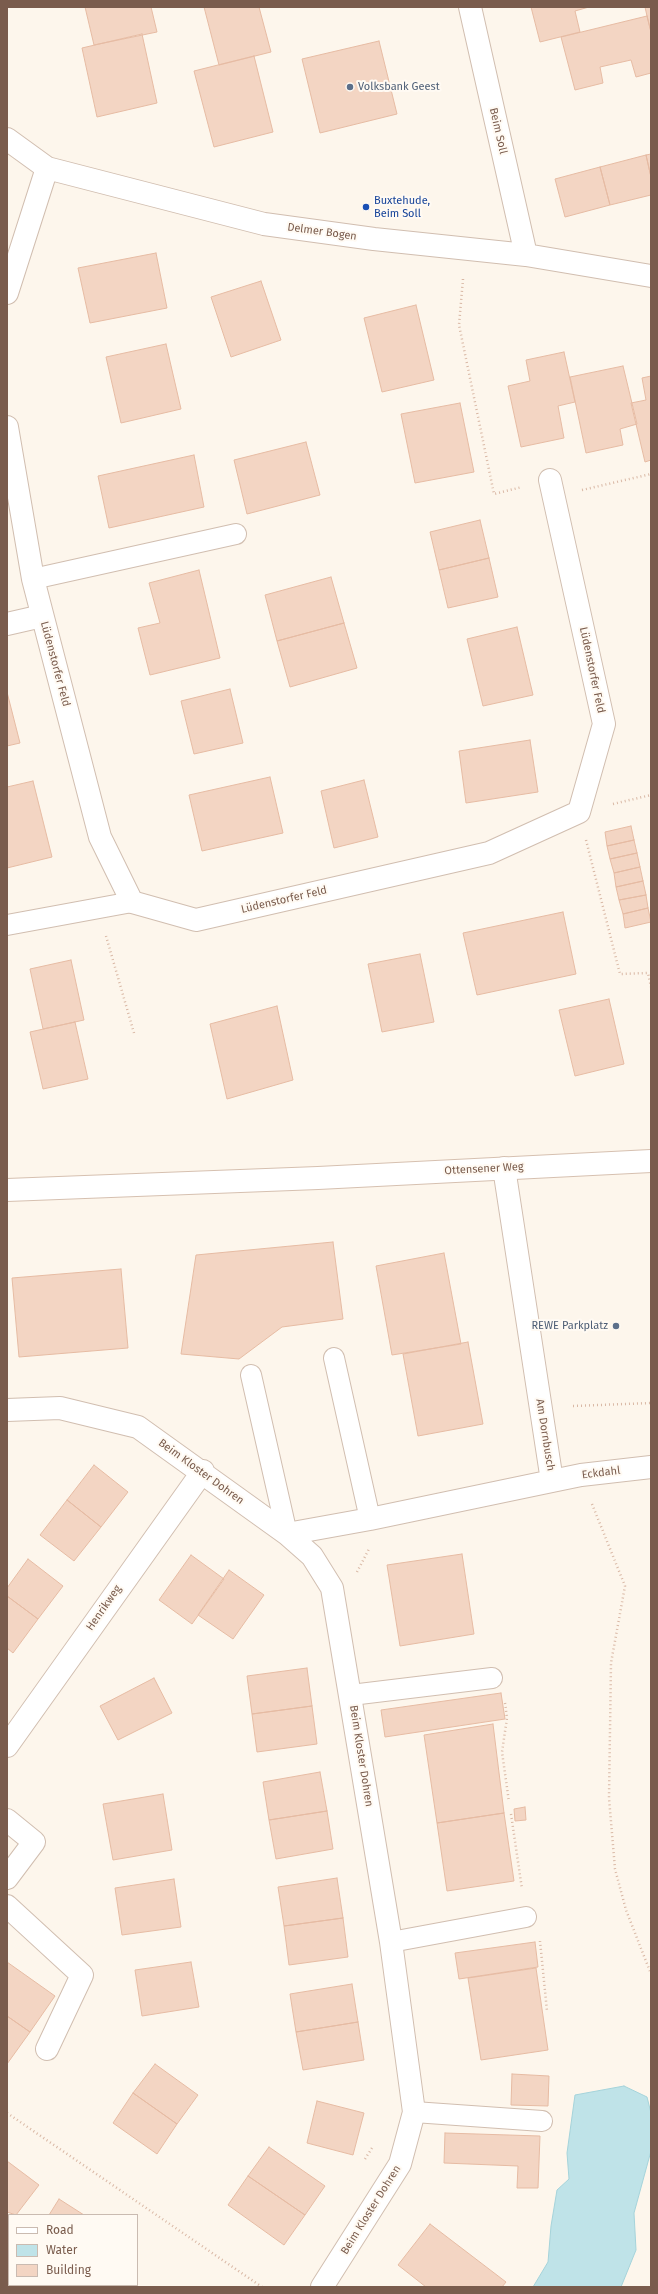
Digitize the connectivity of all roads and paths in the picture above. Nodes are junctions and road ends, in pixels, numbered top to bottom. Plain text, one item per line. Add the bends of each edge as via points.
1 (470, 7) edge
2 (7, 139) edge
3 (47, 168) junction
4 (467, 248) junction
5 (526, 255) junction
6 (651, 276) edge
7 (7, 294) edge
8 (7, 427) edge
9 (651, 474) edge
10 (552, 488) junction
11 (236, 534) dead end
12 (33, 578) junction
13 (42, 616) junction
14 (7, 624) edge
15 (651, 795) edge
16 (580, 812) junction
17 (132, 902) junction
18 (98, 908) junction
19 (7, 925) edge
20 (651, 987) edge
21 (134, 1033) dead end
22 (651, 1161) edge
23 (504, 1168) junction
24 (7, 1190) edge
25 (334, 1358) dead end
26 (251, 1375) dead end
27 (651, 1403) edge
28 (573, 1406) dead end
29 (7, 1410) edge
30 (651, 1467) edge
31 (203, 1471) junction
32 (581, 1475) junction
33 (552, 1481) junction
34 (370, 1519) junction
35 (287, 1534) junction
36 (492, 1678) joint
37 (351, 1695) junction
38 (7, 1746) edge
39 (509, 1802) dead end
40 (511, 1814) dead end
41 (7, 1820) edge
42 (7, 1878) edge
43 (7, 1906) edge
44 (526, 1917) junction
45 (391, 1942) junction
46 (651, 1974) edge
47 (547, 2010) dead end
48 (47, 2049) dead end
49 (414, 2112) junction
50 (7, 2113) edge
51 (542, 2121) dead end
52 (373, 2147) dead end
53 (365, 2160) dead end
54 (262, 2287) edge
55 (322, 2287) edge

1 - 5 street, Beim Soll
2 - 3 street, Delmer Bogen
3 - 4 street, Delmer Bogen via 264,224
3 - 7 street
4 - 5 street, Delmer Bogen
4 - 10 path via 459,325 494,494
5 - 6 street, Delmer Bogen
8 - 12 street, Lüdenstorfer Feld
9 - 10 path
10 - 16 street, Lüdenstorfer Feld via 604,724
11 - 12 lane
12 - 13 street, Lüdenstorfer Feld
13 - 14 street
13 - 17 street, Lüdenstorfer Feld via 100,837
15 - 16 path
16 - 17 street, Lüdenstorfer Feld via 489,853 196,920
16 - 20 path via 620,974 648,973
17 - 18 lane
18 - 19 lane
18 - 21 path
22 - 23 street, Ottensener Weg
23 - 24 street, Ottensener Weg
23 - 33 street, Am Dornbusch
25 - 34 lane
26 - 35 lane
27 - 28 path
29 - 31 street, Beim Kloster Dohren via 60,1408 138,1427
30 - 32 street, Eckdahl
31 - 35 street, Beim Kloster Dohren
31 - 38 street, Henrikweg
32 - 33 street, Eckdahl
32 - 46 path via 625,1586 611,1663 609,1798 615,1868 626,1910
33 - 34 street, Am Dornbusch
34 - 35 street, Am Dornbusch
35 - 37 street, Beim Kloster Dohren via 312,1556 332,1588
36 - 37 lane
36 - 39 path via 502,1678 507,1718 502,1752
37 - 45 street, Beim Kloster Dohren
40 - 44 path
41 - 42 street via 34,1842
43 - 48 street via 82,1974
44 - 45 lane
44 - 47 path via 529,1936 540,1934
45 - 49 street, Beim Kloster Dohren
49 - 51 lane
49 - 55 street, Beim Kloster Dohren via 400,2164
50 - 54 path
52 - 53 path

